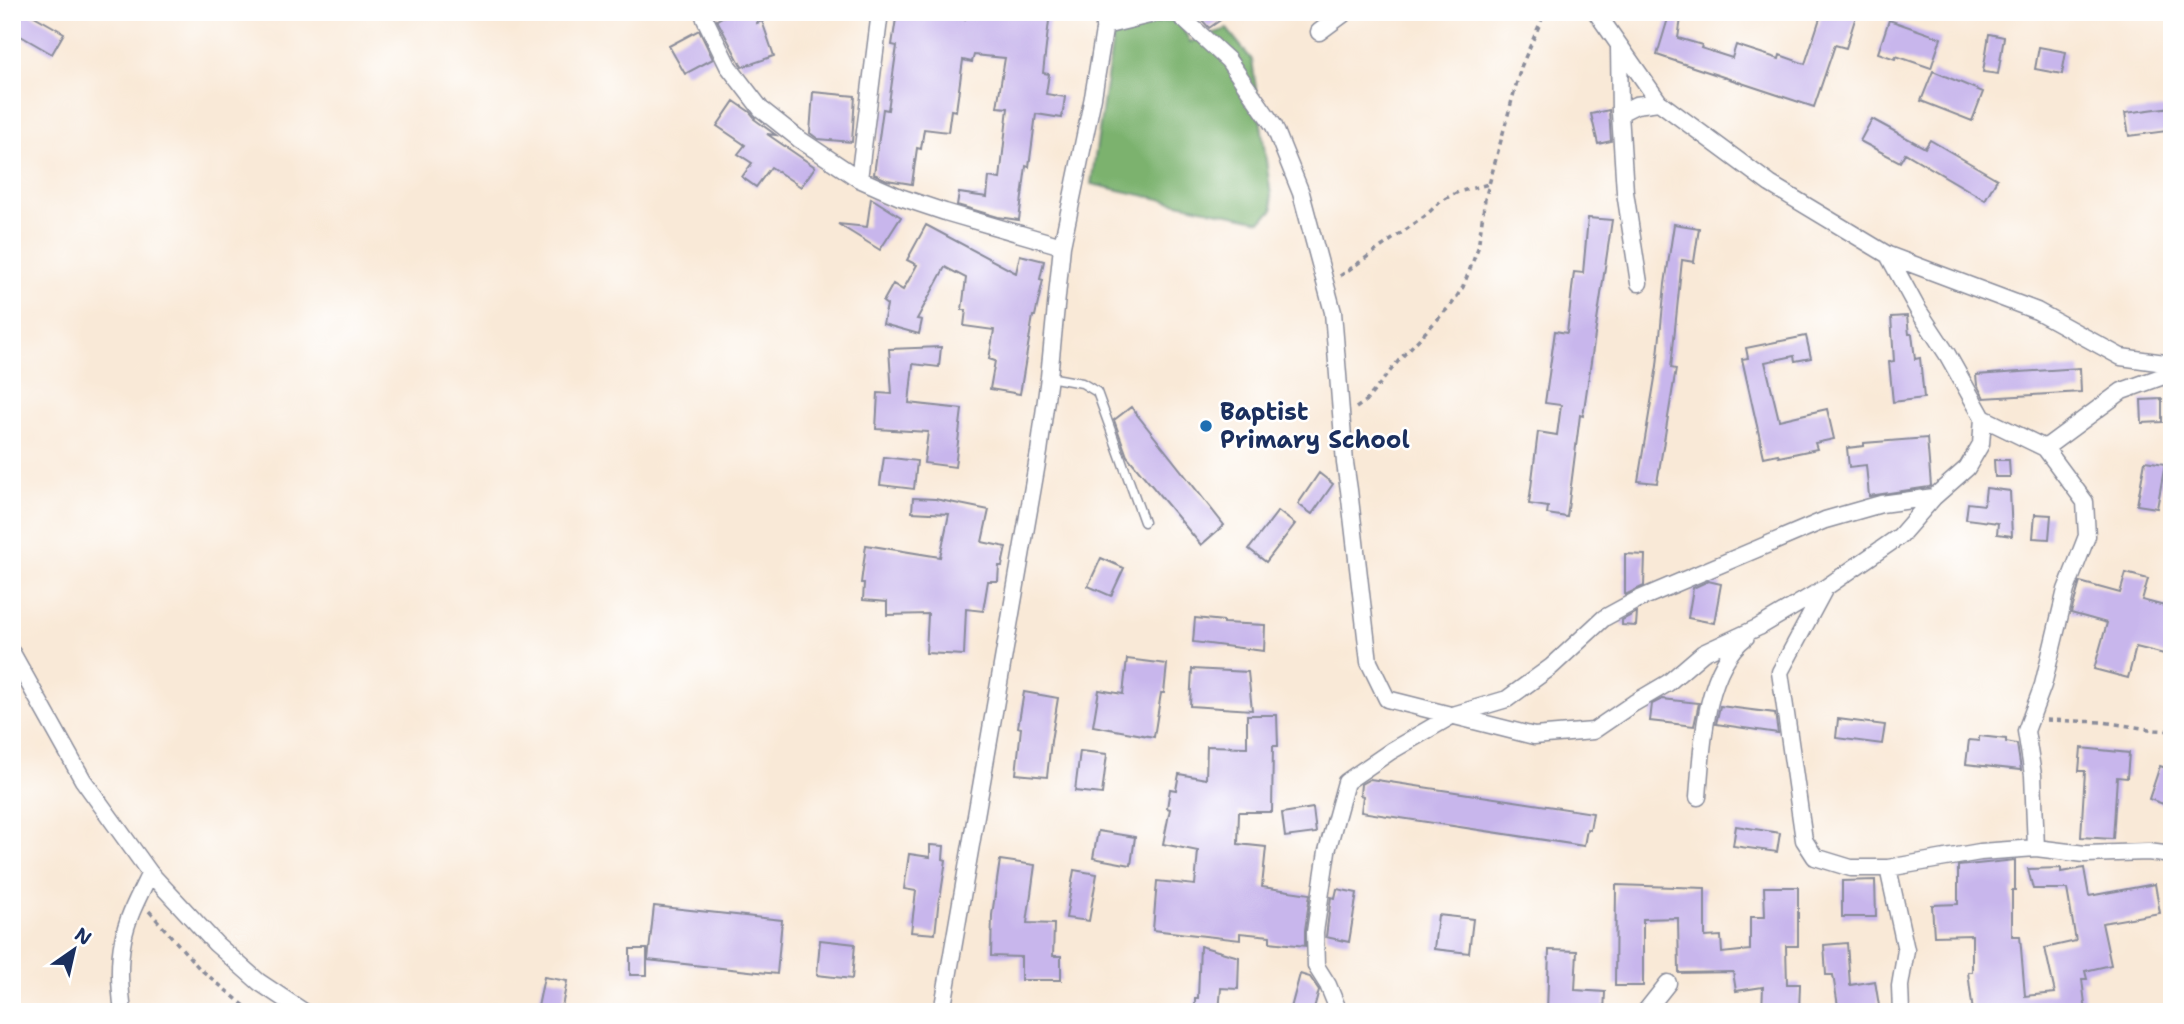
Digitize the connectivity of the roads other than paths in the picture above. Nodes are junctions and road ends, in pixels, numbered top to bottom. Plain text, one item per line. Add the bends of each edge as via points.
1 (704, 12) edge
2 (880, 12) edge
3 (1162, 12) edge
4 (1176, 12) edge
5 (1346, 12) edge
6 (1595, 12) edge
7 (1106, 19) edge
8 (1319, 32) dead end
9 (1619, 47) junction
10 (1659, 102) junction
11 (1620, 114) junction
12 (859, 179) junction
13 (1062, 246) junction
14 (1888, 255) junction
15 (1639, 284) dead end
16 (2172, 364) edge
17 (2172, 373) edge
18 (1049, 377) junction
19 (1983, 418) junction
20 (2045, 448) junction
21 (1934, 497) junction
22 (1144, 522) dead end
23 (1825, 588) junction
24 (1759, 626) junction
25 (12, 653) edge
26 (1454, 715) junction
27 (1698, 797) dead end
28 (2036, 848) junction
29 (2172, 855) edge
30 (1888, 868) junction
31 (150, 873) junction
32 (1668, 983) dead end
33 (123, 1012) edge
34 (304, 1012) edge
35 (942, 1012) edge
36 (1339, 1012) edge
37 (1645, 1012) edge
38 (1901, 1012) edge

1 - 12 street via 728,66 761,109
2 - 12 street
3 - 7 street
4 - 26 street via 1228,60 1274,126 1301,193 1333,312 1345,463 1369,662 1387,699
5 - 8 street
6 - 9 street
7 - 13 street
9 - 10 street
9 - 11 street
10 - 11 street via 1636,105
10 - 14 street via 1770,184
11 - 15 street via 1625,192
12 - 13 street via 945,212
13 - 18 street
14 - 16 street via 2037,311 2121,357
14 - 19 street
17 - 20 street via 2122,391
18 - 22 lane via 1097,391
18 - 35 street
19 - 20 street
19 - 21 street via 1981,444 1967,468
20 - 28 street via 2085,502 2087,536 2066,590 2043,685 2026,731
21 - 23 street via 1899,536
21 - 26 street via 1881,504 1825,520 1686,578 1604,618 1551,667 1507,699
23 - 24 street
23 - 30 street via 1780,673 1804,840 1815,857 1851,868
24 - 26 street via 1703,653 1668,683 1593,731 1534,736
24 - 27 street via 1735,645 1712,689
25 - 31 street via 83,780
26 - 36 street via 1346,782 1327,850 1315,932 1316,966
28 - 29 street
28 - 30 street via 1969,853
30 - 38 street via 1906,950
31 - 33 street via 123,938 119,978
31 - 34 street via 216,944 259,982
32 - 37 street

